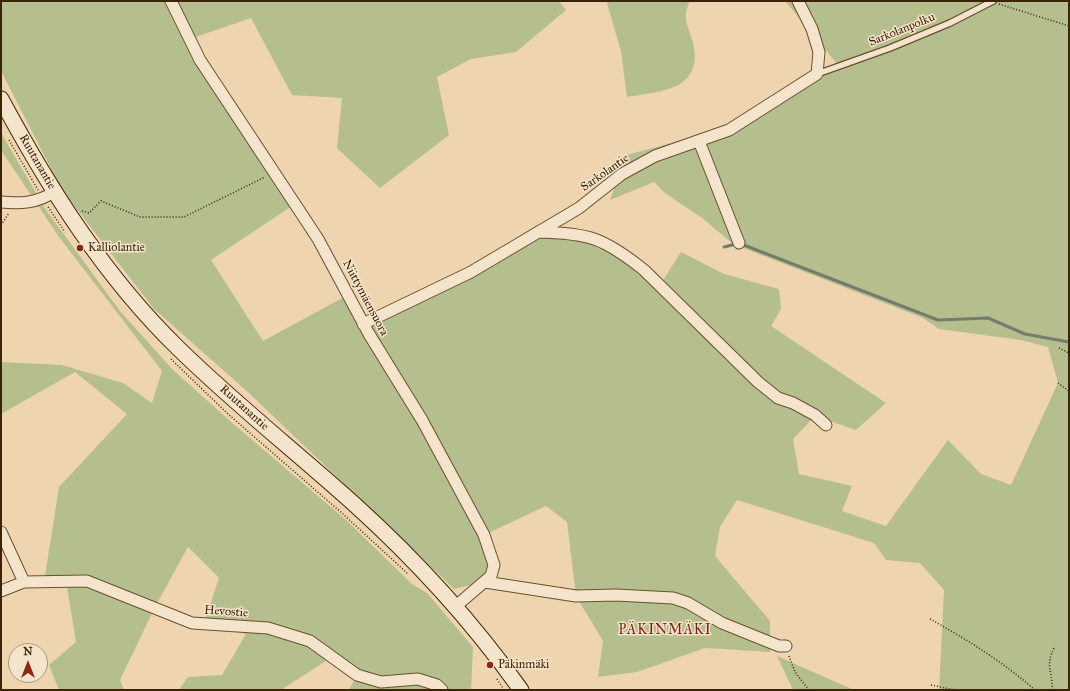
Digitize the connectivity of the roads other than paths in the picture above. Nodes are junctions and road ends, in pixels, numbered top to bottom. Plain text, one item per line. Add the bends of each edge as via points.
1 (171, 1) edge
2 (798, 1) edge
3 (992, 1) edge
4 (817, 74) junction
5 (1, 99) edge
6 (699, 141) junction
7 (54, 192) junction
8 (1, 202) edge
9 (538, 232) junction
10 (739, 243) dead end
11 (363, 324) junction
12 (826, 425) dead end
13 (1, 532) edge
14 (24, 582) junction
15 (485, 582) junction
16 (1, 591) edge
17 (456, 606) junction
18 (786, 646) road end
19 (442, 690) edge
20 (521, 690) edge

1 - 11 street, Niittymäensuora via 200,60 318,238
2 - 4 street via 812,29 819,52
3 - 4 lane, Sarkolanpolku via 950,23
4 - 6 street, Sarkolantie via 729,130
5 - 7 street, Ruutanantie
6 - 9 street, Sarkolantie via 655,156 622,174 579,208
6 - 10 street
7 - 8 street via 35,202
7 - 17 street, Ruutanantie via 88,243 176,347 354,504 412,559
9 - 11 street, Sarkolantie via 471,272
9 - 12 street via 590,236 631,259 758,382 778,398 810,412
11 - 15 street, Niittymäensuora via 422,420 484,535 494,565 491,576
13 - 14 street
14 - 16 street, Hevostie
14 - 19 street, Hevostie via 87,581 192,623 268,628 310,641 357,675 381,682 418,679 437,685
15 - 17 street, Niittymäensuora
15 - 18 street via 576,596 673,598 688,603 722,623 779,646
17 - 20 street, Ruutanantie via 479,632

